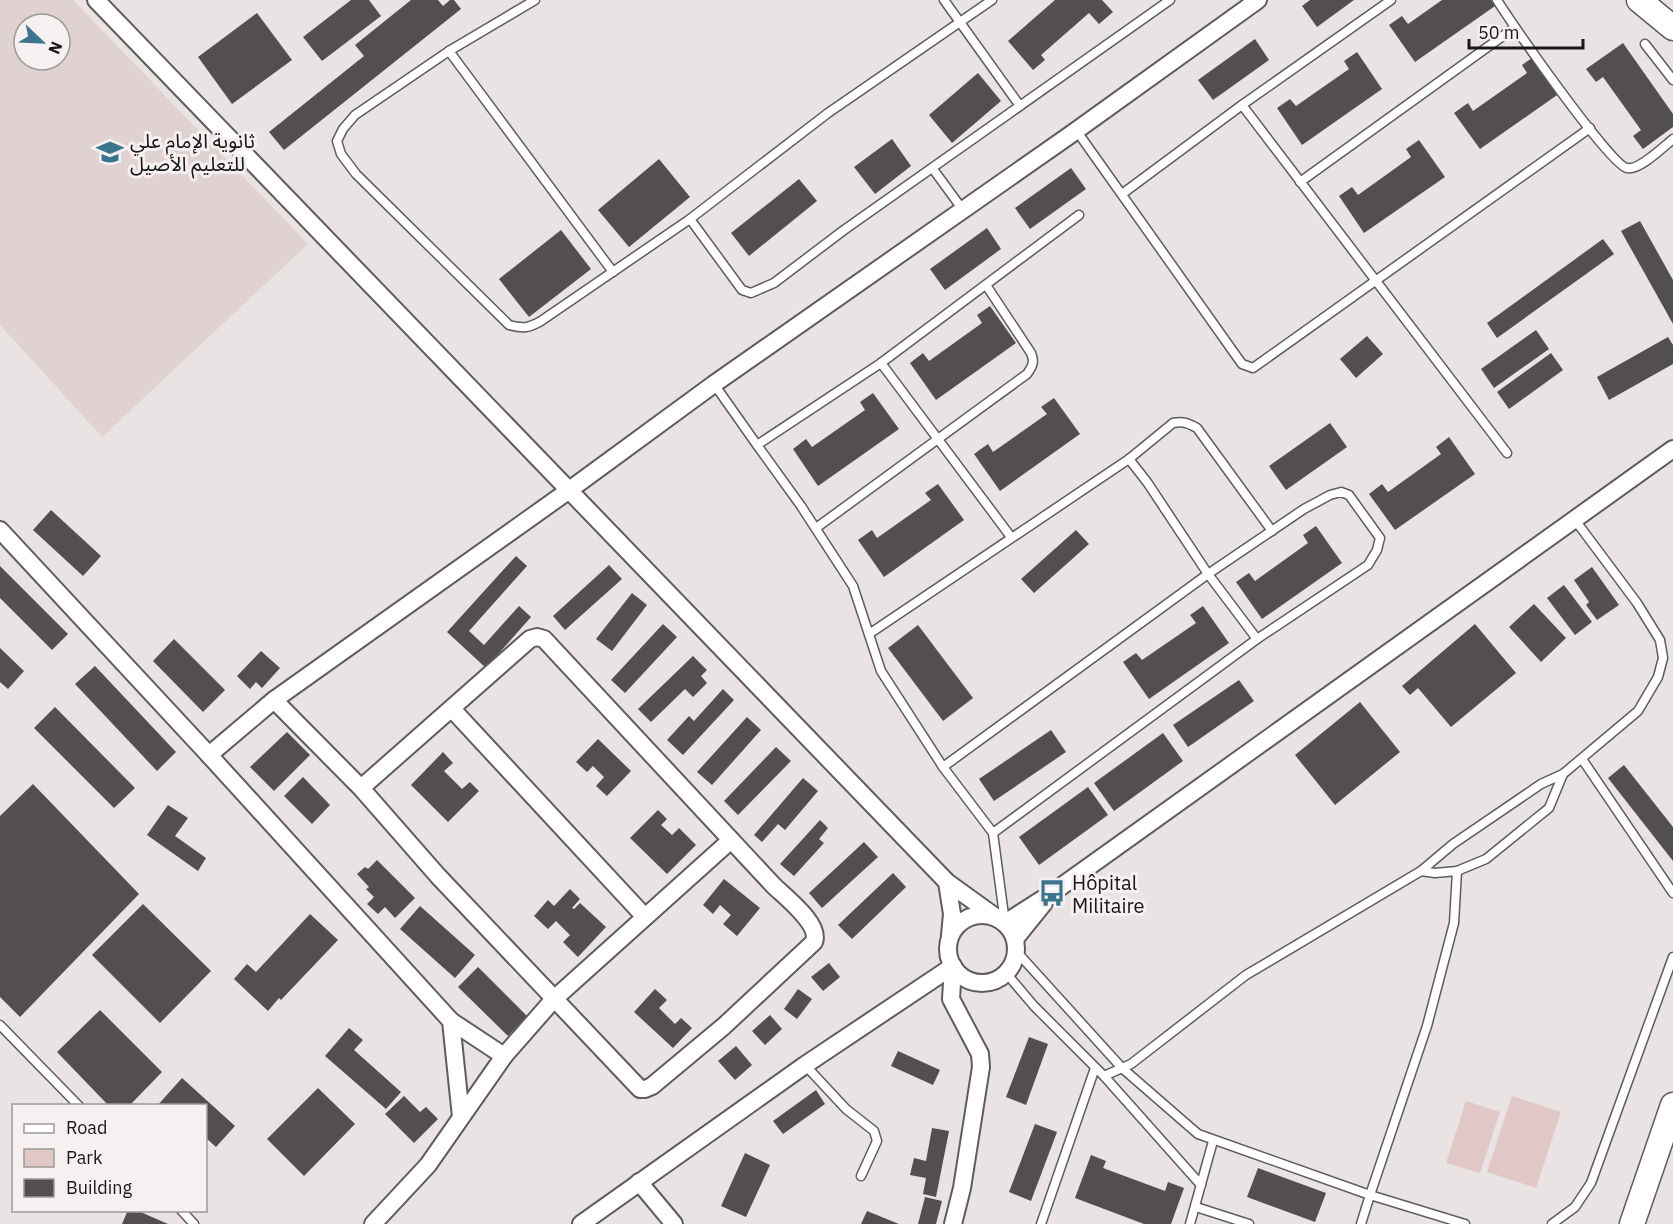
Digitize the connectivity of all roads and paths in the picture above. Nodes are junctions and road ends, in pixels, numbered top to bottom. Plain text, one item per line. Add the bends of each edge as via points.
1 (96, 0) edge
2 (535, 0) edge
3 (944, 0) edge
4 (992, 0) edge
5 (1170, 0) edge
6 (1258, 0) edge
7 (1391, 0) edge
8 (1497, 0) edge
9 (1639, 0) edge
10 (960, 23) junction
11 (1514, 28) junction
12 (1673, 28) edge
13 (1645, 44) dead end
14 (449, 51) junction
15 (1673, 80) edge
16 (1242, 105) junction
17 (1020, 106) junction
18 (1590, 129) junction
19 (1077, 130) junction
20 (1673, 139) edge
21 (933, 169) junction
22 (1300, 182) junction
23 (1122, 194) junction
24 (963, 210) junction
25 (1079, 215) dead end
26 (690, 219) junction
27 (613, 272) junction
28 (1377, 282) junction
29 (986, 285) junction
30 (881, 363) junction
31 (714, 384) junction
32 (938, 440) junction
33 (757, 445) junction
34 (1673, 449) edge
35 (1507, 453) dead end
36 (1129, 459) junction
37 (568, 491) junction
38 (1575, 520) junction
39 (816, 528) junction
40 (0, 530) edge
41 (1272, 531) junction
42 (1011, 537) junction
43 (1208, 574) junction
44 (868, 634) junction
45 (1257, 639) junction
46 (274, 700) junction
47 (452, 709) junction
48 (209, 755) junction
49 (1582, 759) junction
50 (943, 767) junction
51 (1563, 774) junction
52 (361, 788) junction
53 (993, 833) junction
54 (732, 840) junction
55 (1421, 871) junction
56 (1457, 871) junction
57 (948, 882) junction
58 (1052, 893) junction
59 (1673, 893) edge
60 (645, 917) junction
61 (1001, 920) junction
62 (949, 942) junction
63 (1016, 945) junction
64 (1673, 957) edge
65 (953, 966) junction
66 (1006, 973) junction
67 (972, 981) junction
68 (554, 999) junction
69 (958, 1014) junction
70 (451, 1021) junction
71 (0, 1025) edge
72 (504, 1056) junction
73 (805, 1065) junction
74 (1095, 1068) junction
75 (1122, 1068) junction
76 (1104, 1076) junction
77 (77, 1104) edge
78 (1673, 1105) edge
79 (461, 1117) junction
80 (1213, 1141) junction
81 (861, 1176) dead end
82 (639, 1182) junction
83 (1201, 1185) junction
84 (1370, 1195) junction
85 (1196, 1207) junction
86 (183, 1212) edge
87 (194, 1224) edge
88 (373, 1224) edge
89 (581, 1224) edge
90 (674, 1224) edge
91 (953, 1224) edge
92 (1041, 1224) edge
93 (1190, 1224) edge
94 (1249, 1224) edge
95 (1361, 1224) edge
96 (1465, 1224) edge
97 (1552, 1224) edge
98 (1632, 1224) edge

1 - 37 street
2 - 14 lane
3 - 10 lane
4 - 10 lane
5 - 17 lane
6 - 19 street
7 - 16 lane
8 - 11 lane
9 - 12 main road
10 - 17 lane
10 - 26 lane via 828,113
11 - 18 lane
11 - 22 lane
13 - 15 lane
14 - 27 lane
14 - 27 lane via 355,115 337,141 341,154 356,174 509,325 527,329
16 - 22 lane
16 - 23 lane
17 - 21 lane
18 - 20 lane via 1619,164 1628,168 1641,165
18 - 28 lane
19 - 23 lane
19 - 24 street
21 - 24 lane
21 - 26 lane via 774,283 751,293 742,290
22 - 28 lane
23 - 28 lane via 1242,364 1249,368 1258,366
24 - 31 street
25 - 29 lane
26 - 27 lane
28 - 35 lane
29 - 30 lane
29 - 32 lane via 1031,353 1032,367
30 - 32 lane
30 - 33 lane
31 - 33 lane
31 - 37 street
32 - 39 lane
32 - 42 lane
33 - 39 lane
34 - 38 street
36 - 41 lane via 1173,423 1190,424 1197,428
36 - 42 lane
36 - 43 lane
37 - 46 street
37 - 57 street
38 - 49 lane via 1660,639 1663,658 1658,676 1638,711
38 - 58 street
39 - 44 lane via 853,585
40 - 48 street
41 - 43 lane
41 - 45 lane via 1341,492 1349,495 1380,538 1368,565
42 - 44 lane
43 - 45 lane
43 - 50 lane
44 - 50 lane via 881,671
45 - 53 lane
46 - 48 street
46 - 52 street
47 - 52 street
47 - 54 street via 530,639 544,639
47 - 60 street
48 - 70 street
49 - 51 lane
49 - 59 lane
50 - 53 lane
51 - 55 lane via 1531,790
51 - 56 lane via 1549,807 1486,859
52 - 68 street
53 - 61 lane
54 - 60 street
54 - 68 street via 807,918 816,937 723,1026 652,1086 640,1089
55 - 56 lane
55 - 75 lane via 1246,975
56 - 84 lane via 1451,935 1426,1026
57 - 61 street
57 - 62 street via 952,914
58 - 61 street
58 - 63 street
60 - 68 street
61 - 62 street via 979,914 971,916 956,926
61 - 63 street
62 - 65 street
63 - 66 street
63 - 75 lane
64 - 97 lane via 1591,1183 1575,1207
65 - 67 street
65 - 69 street via 951,999
65 - 73 street
66 - 67 street via 990,982
66 - 74 lane
67 - 69 street via 964,987
68 - 72 street
69 - 91 street via 980,1054 981,1067
70 - 72 street
70 - 79 street
71 - 77 lane
72 - 79 street
73 - 81 lane via 846,1109 874,1131 877,1141
73 - 82 street
74 - 76 lane
74 - 92 lane
75 - 76 lane
75 - 80 lane via 1198,1134
76 - 83 lane
78 - 98 main road
79 - 88 street via 428,1166
80 - 83 lane
80 - 84 lane
82 - 89 street
82 - 90 street
83 - 85 lane
84 - 95 lane
84 - 96 lane
85 - 93 lane
85 - 94 lane
86 - 87 lane

